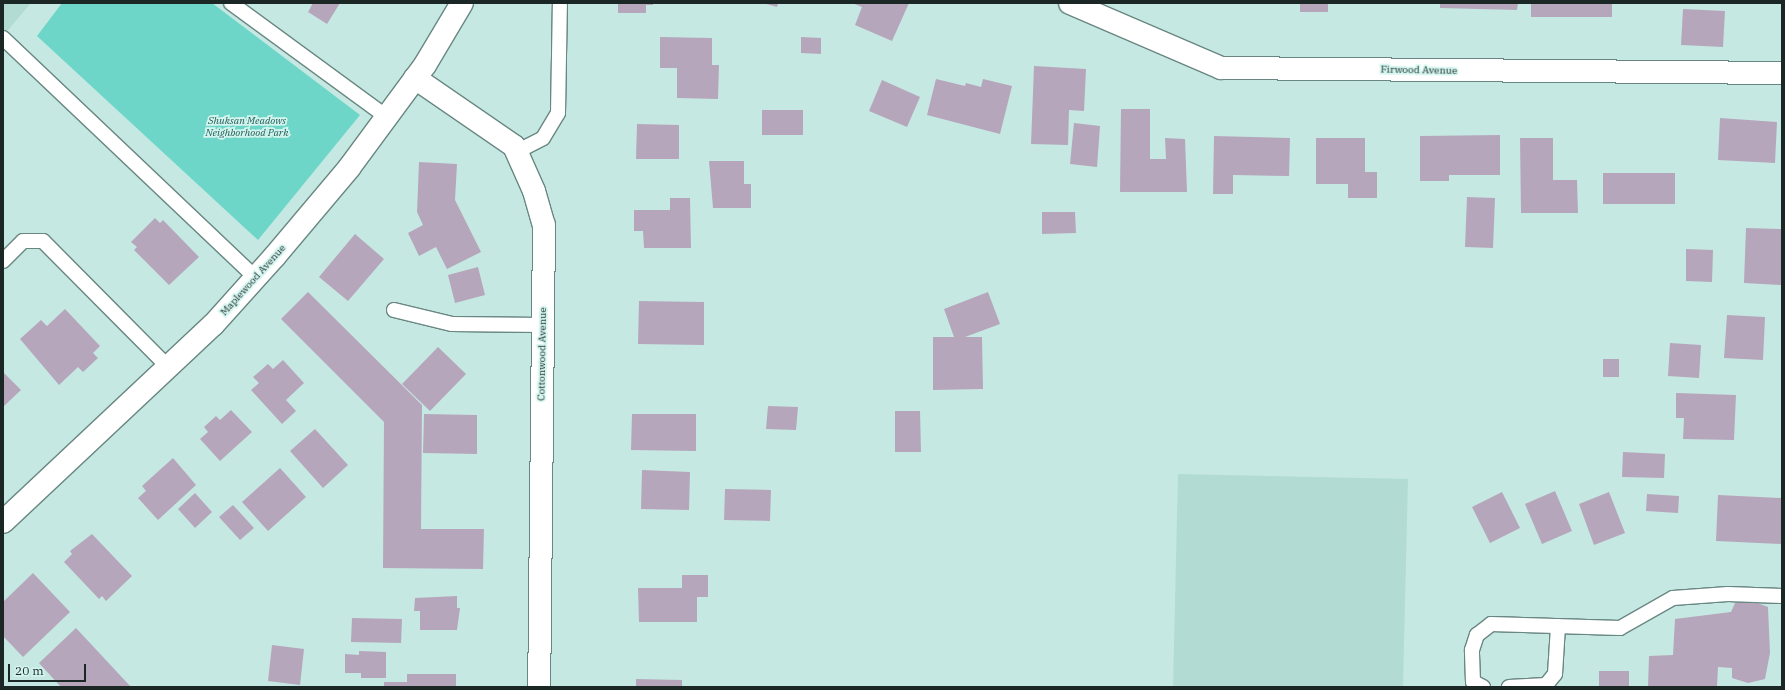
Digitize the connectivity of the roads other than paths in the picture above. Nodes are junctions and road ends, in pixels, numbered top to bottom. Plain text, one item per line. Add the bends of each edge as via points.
1 (231, 3) edge
2 (462, 3) edge
3 (560, 3) edge
4 (1070, 3) edge
5 (3, 38) edge
6 (1782, 73) edge
7 (415, 78) junction
8 (387, 116) junction
9 (516, 152) junction
10 (3, 261) edge
11 (256, 278) junction
12 (394, 310) dead end
13 (542, 325) junction
14 (168, 366) junction
15 (3, 522) edge
16 (1782, 596) edge
17 (1558, 626) junction
18 (538, 687) edge
19 (1482, 687) edge
20 (1509, 687) edge

1 - 8 lane
2 - 7 street, Maplewood Avenue
3 - 9 lane via 558,113 553,127 543,138
4 - 6 street, Firwood Avenue via 1220,68
5 - 11 lane
7 - 8 street, Maplewood Avenue
7 - 9 street, Cottonwood Avenue via 514,146
8 - 11 street, Maplewood Avenue via 349,168
9 - 13 street, Cottonwood Avenue via 534,191 544,225
10 - 14 lane via 23,240 43,241
11 - 14 street, Maplewood Avenue
12 - 13 lane via 452,324
13 - 18 street, Cottonwood Avenue
14 - 15 street, Maplewood Avenue
16 - 17 lane via 1728,594 1673,598 1620,628
17 - 19 lane via 1491,624 1477,634 1472,650 1473,682
17 - 20 lane via 1555,674 1546,685

